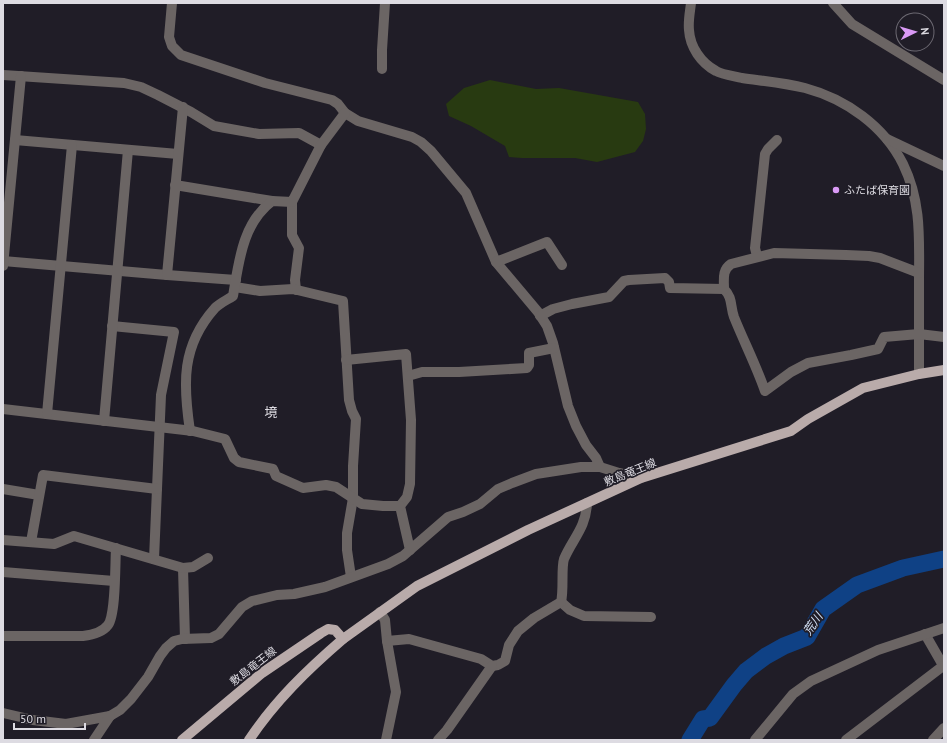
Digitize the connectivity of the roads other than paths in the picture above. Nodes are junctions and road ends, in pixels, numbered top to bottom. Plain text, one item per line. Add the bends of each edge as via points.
1 (172, 3) edge
2 (385, 3) edge
3 (691, 3) edge
4 (833, 3) edge
5 (382, 69) dead end
6 (3, 75) edge
7 (21, 76) junction
8 (944, 80) edge
9 (182, 107) junction
10 (345, 113) junction
11 (885, 138) junction
12 (15, 140) junction
13 (777, 140) dead end
14 (72, 145) junction
15 (321, 145) junction
16 (128, 150) junction
17 (178, 154) junction
18 (944, 166) edge
19 (175, 186) junction
20 (272, 201) junction
21 (292, 202) junction
22 (757, 256) junction
23 (3, 261) edge
24 (496, 262) junction
25 (562, 265) dead end
26 (3, 266) edge
27 (60, 266) junction
28 (117, 271) junction
29 (919, 273) junction
30 (167, 275) junction
31 (235, 284) junction
32 (724, 288) junction
33 (296, 290) junction
34 (540, 316) junction
35 (112, 326) junction
36 (919, 334) junction
37 (944, 337) edge
38 (554, 348) junction
39 (346, 360) junction
40 (944, 370) edge
41 (919, 374) junction
42 (408, 376) junction
43 (3, 408) edge
44 (47, 414) junction
45 (104, 421) junction
46 (160, 427) junction
47 (190, 431) junction
48 (600, 467) junction
49 (641, 478) junction
50 (3, 489) edge
51 (157, 489) junction
52 (39, 495) junction
53 (353, 498) junction
54 (587, 503) junction
55 (400, 506) junction
56 (3, 540) edge
57 (30, 542) junction
58 (116, 548) junction
59 (410, 550) junction
60 (208, 558) dead end
61 (154, 559) junction
62 (183, 568) junction
63 (3, 572) edge
64 (352, 577) junction
65 (114, 582) junction
66 (561, 602) junction
67 (380, 612) junction
68 (651, 617) dead end
69 (944, 628) edge
70 (925, 634) junction
71 (3, 636) edge
72 (185, 639) junction
73 (343, 639) junction
74 (386, 641) junction
75 (492, 666) junction
76 (944, 667) edge
77 (3, 713) edge
78 (110, 716) junction
79 (944, 728) edge
80 (94, 740) edge
81 (182, 740) edge
82 (249, 740) edge
83 (386, 740) edge
84 (438, 740) edge
85 (755, 740) edge
86 (846, 740) edge
87 (933, 740) edge

1 - 10 street via 169,37 172,46 181,55 265,83 332,100
2 - 5 street
3 - 11 street via 691,43 703,62 717,72 821,93 870,121
4 - 8 street via 852,24
6 - 7 street
7 - 9 street via 124,83 141,87
7 - 12 street
9 - 15 street via 214,126 259,134 299,133
9 - 17 street
10 - 15 street
10 - 24 street via 358,121 422,142 466,193
11 - 18 street
11 - 29 street via 902,163 915,195
12 - 14 street
12 - 23 street
13 - 22 street via 766,154 755,248
14 - 16 street
14 - 27 street
15 - 21 street
16 - 17 street
16 - 28 street
17 - 19 street
19 - 20 street
19 - 30 street
20 - 21 street
20 - 31 street via 259,213 246,235
21 - 33 street via 292,235 299,248
22 - 29 street via 774,253 869,256
22 - 32 street via 726,267
23 - 26 street
23 - 27 street
24 - 25 street via 547,242
24 - 34 street
27 - 28 street
27 - 44 street
28 - 30 street
28 - 35 street
29 - 36 street
30 - 31 street
31 - 33 street via 260,291
31 - 47 street via 233,296 216,307 204,323 189,354 185,380
32 - 34 street via 670,288 665,278 629,280 624,281 609,297 553,309
32 - 36 street via 729,294 733,315 765,391 808,363 878,349 884,337
33 - 39 street via 343,300
34 - 38 street via 547,326
35 - 45 street
35 - 46 street via 174,332 161,395
36 - 37 street
36 - 41 street
38 - 42 street via 529,353 527,368 422,372
38 - 48 street via 568,406 576,426
39 - 42 street via 406,354
39 - 53 street via 349,400 356,419
40 - 41 main road, 敷島竜王線
41 - 49 main road, 敷島竜王線 via 863,388 791,431
42 - 55 street via 411,420 410,484 407,497
43 - 44 street
44 - 45 street
45 - 46 street
46 - 47 street
46 - 51 street
47 - 53 street via 225,439 234,458 239,462 273,469 276,476 303,488 326,485 336,487
48 - 49 street
48 - 59 street via 581,467 536,474 498,489 480,504 448,517
49 - 54 main road, 敷島竜王線
50 - 52 street
51 - 52 street via 43,475
51 - 61 street
52 - 57 street
53 - 55 street via 362,504
53 - 64 street via 347,533
54 - 66 street via 583,525 564,561
54 - 67 main road, 敷島竜王線 via 417,586
55 - 59 street
56 - 57 street
57 - 58 street via 54,544 74,536
58 - 61 street
58 - 65 street
59 - 64 street via 388,564
60 - 62 street via 193,567
61 - 62 street
62 - 72 street
63 - 65 street
64 - 72 street via 300,593 252,601 242,607 219,634 210,638
65 - 71 street via 112,611 108,625 95,635
66 - 68 street via 570,610 584,616
66 - 75 street via 518,631 509,644 505,661
67 - 73 main road, 敷島竜王線
67 - 74 street via 385,620
69 - 70 street
70 - 76 street
70 - 85 street via 878,650 811,681 793,694
72 - 78 street via 174,641 166,648 148,677 130,699
73 - 81 main road, 敷島竜王線 via 335,630 328,629 320,633 262,673
73 - 82 main road, 敷島竜王線 via 281,698
74 - 75 street via 409,639 481,659
74 - 83 street via 396,692
75 - 84 street
76 - 86 street
77 - 78 street via 66,724
78 - 80 street
79 - 87 street

